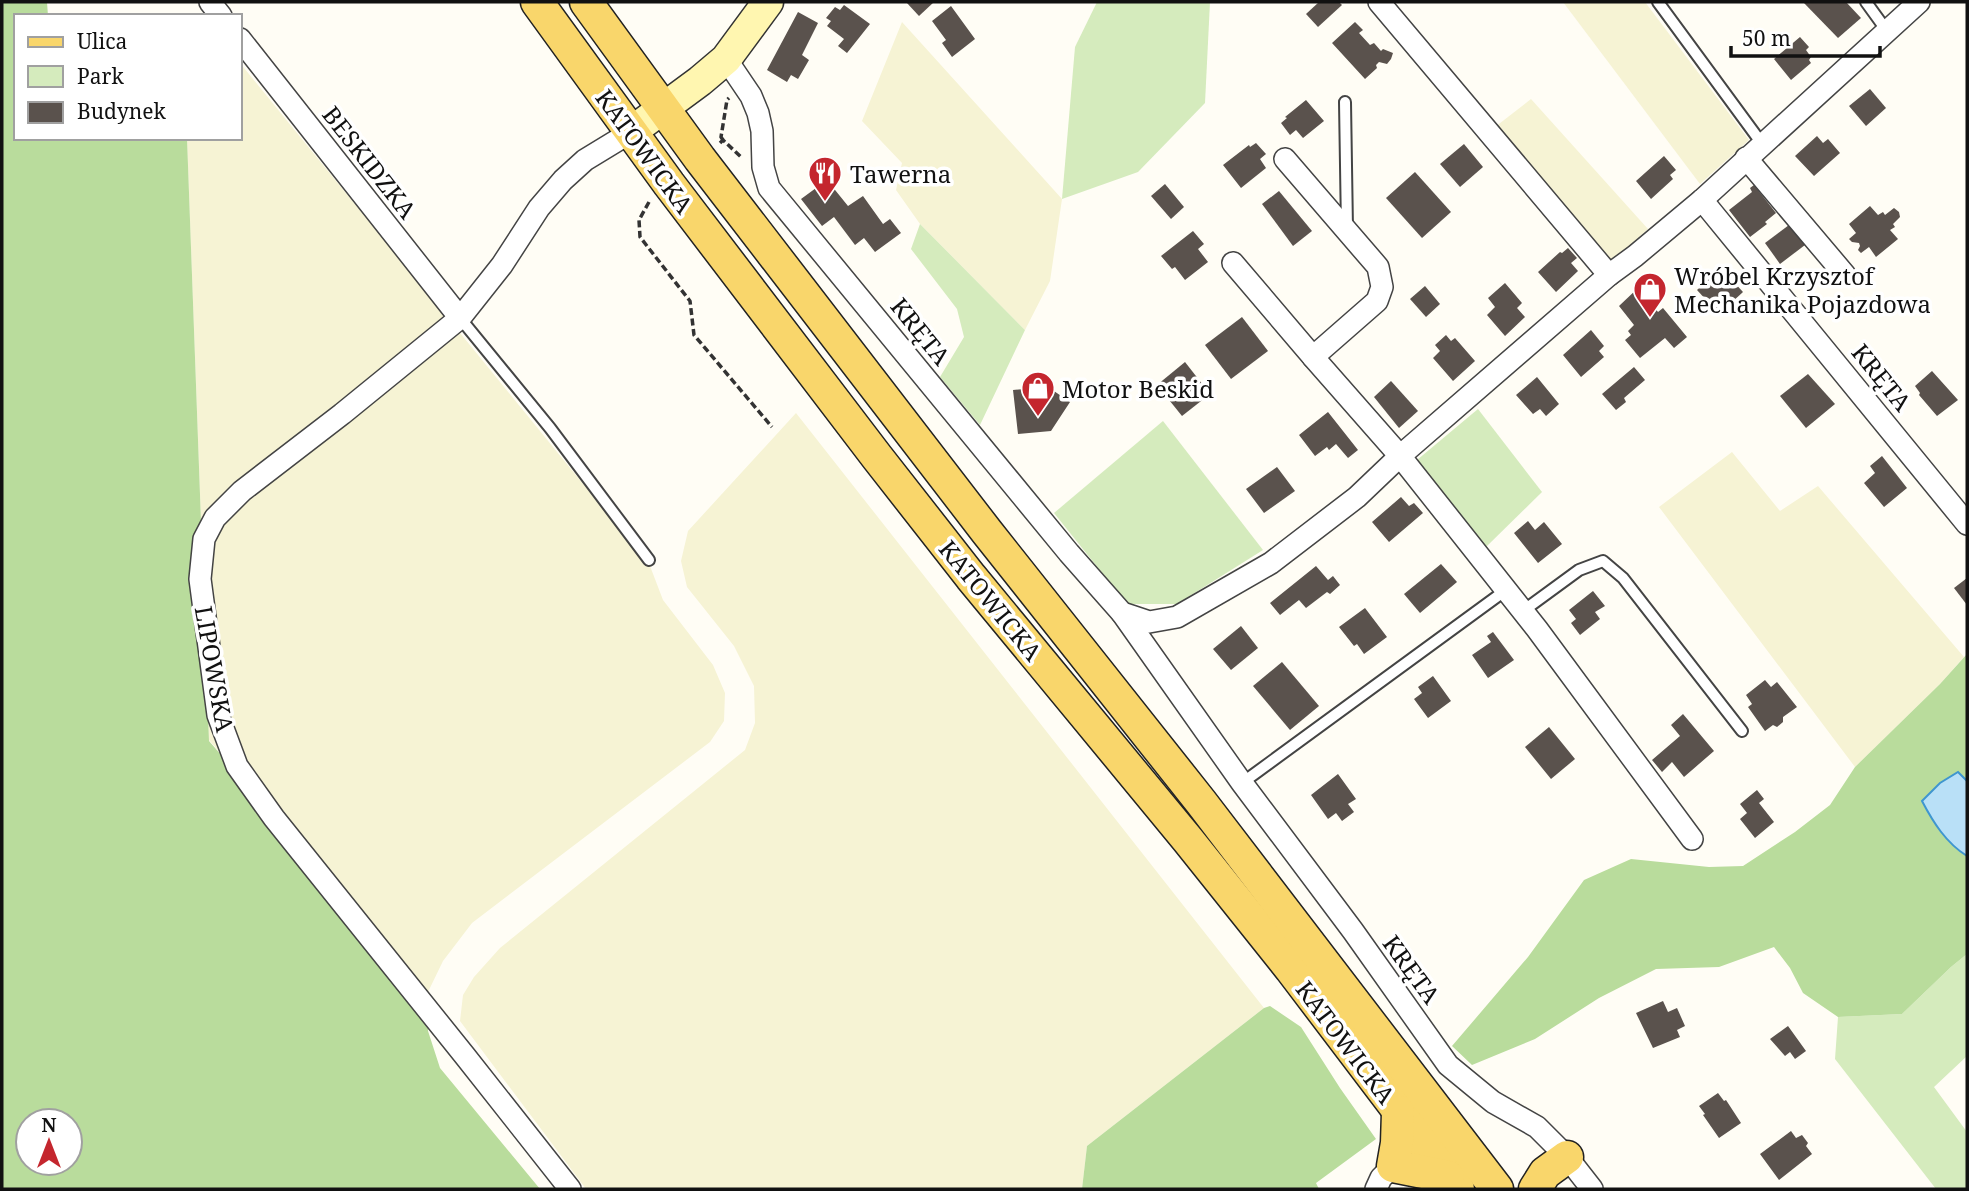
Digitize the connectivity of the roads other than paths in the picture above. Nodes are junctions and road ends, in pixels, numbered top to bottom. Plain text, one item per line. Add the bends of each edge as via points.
1 (537, 2) edge
2 (586, 2) edge
3 (768, 2) edge
4 (1379, 2) edge
5 (1658, 2) edge
6 (1866, 2) edge
7 (1919, 2) edge
8 (1888, 31) junction
9 (242, 42) edge
10 (726, 59) junction
11 (1345, 102) dead end
12 (663, 109) junction
13 (631, 132) junction
14 (1754, 152) junction
15 (1285, 159) dead end
16 (1702, 200) junction
17 (1347, 232) junction
18 (1233, 263) dead end
19 (1609, 275) junction
20 (1845, 275) dead end
21 (460, 318) junction
22 (1312, 357) junction
23 (1400, 456) junction
24 (1967, 524) edge
25 (649, 560) dead end
26 (1506, 590) junction
27 (1524, 611) junction
28 (1122, 613) junction
29 (1742, 730) dead end
30 (1242, 783) junction
31 (1692, 839) dead end
32 (1398, 1112) junction
33 (1567, 1157) junction
34 (1384, 1178) edge
35 (1453, 1183) edge
36 (570, 1189) edge
37 (1497, 1189) edge
38 (1535, 1189) edge
39 (1592, 1189) edge

1 - 13 main road, KATOWICKA
2 - 12 main road, KATOWICKA
3 - 10 street, LIPOWSKA
4 - 19 street
5 - 14 lane
6 - 8 lane
7 - 8 street
8 - 14 street
9 - 21 street, BESKIDZKA
10 - 12 street, LIPOWSKA
10 - 28 street, KRĘTA via 758,113 769,188
11 - 17 lane
12 - 13 street, LIPOWSKA
12 - 37 main road, KATOWICKA
13 - 21 street, LIPOWSKA via 584,160 563,180
13 - 32 main road, KATOWICKA via 877,457 1181,830
14 - 16 street
14 - 20 street
15 - 17 street
16 - 19 street
16 - 24 street, KRĘTA
17 - 22 street via 1378,267 1382,287 1377,301
18 - 22 street
19 - 23 street
21 - 25 lane
21 - 36 street, LIPOWSKA via 242,491 215,518 204,539 203,603 218,715 237,766
22 - 23 street
23 - 26 street
23 - 28 street via 1357,497 1271,563 1177,617 1149,622
26 - 27 street
26 - 30 lane
27 - 29 lane via 1578,570 1603,561 1623,578
27 - 31 street
28 - 30 street, KRĘTA
30 - 33 street, KRĘTA via 1448,1065 1493,1102 1537,1127
32 - 34 main road via 1397,1143
32 - 35 main road, KATOWICKA
33 - 38 main road via 1545,1173
33 - 39 street, KRĘTA
34 - 35 main road

